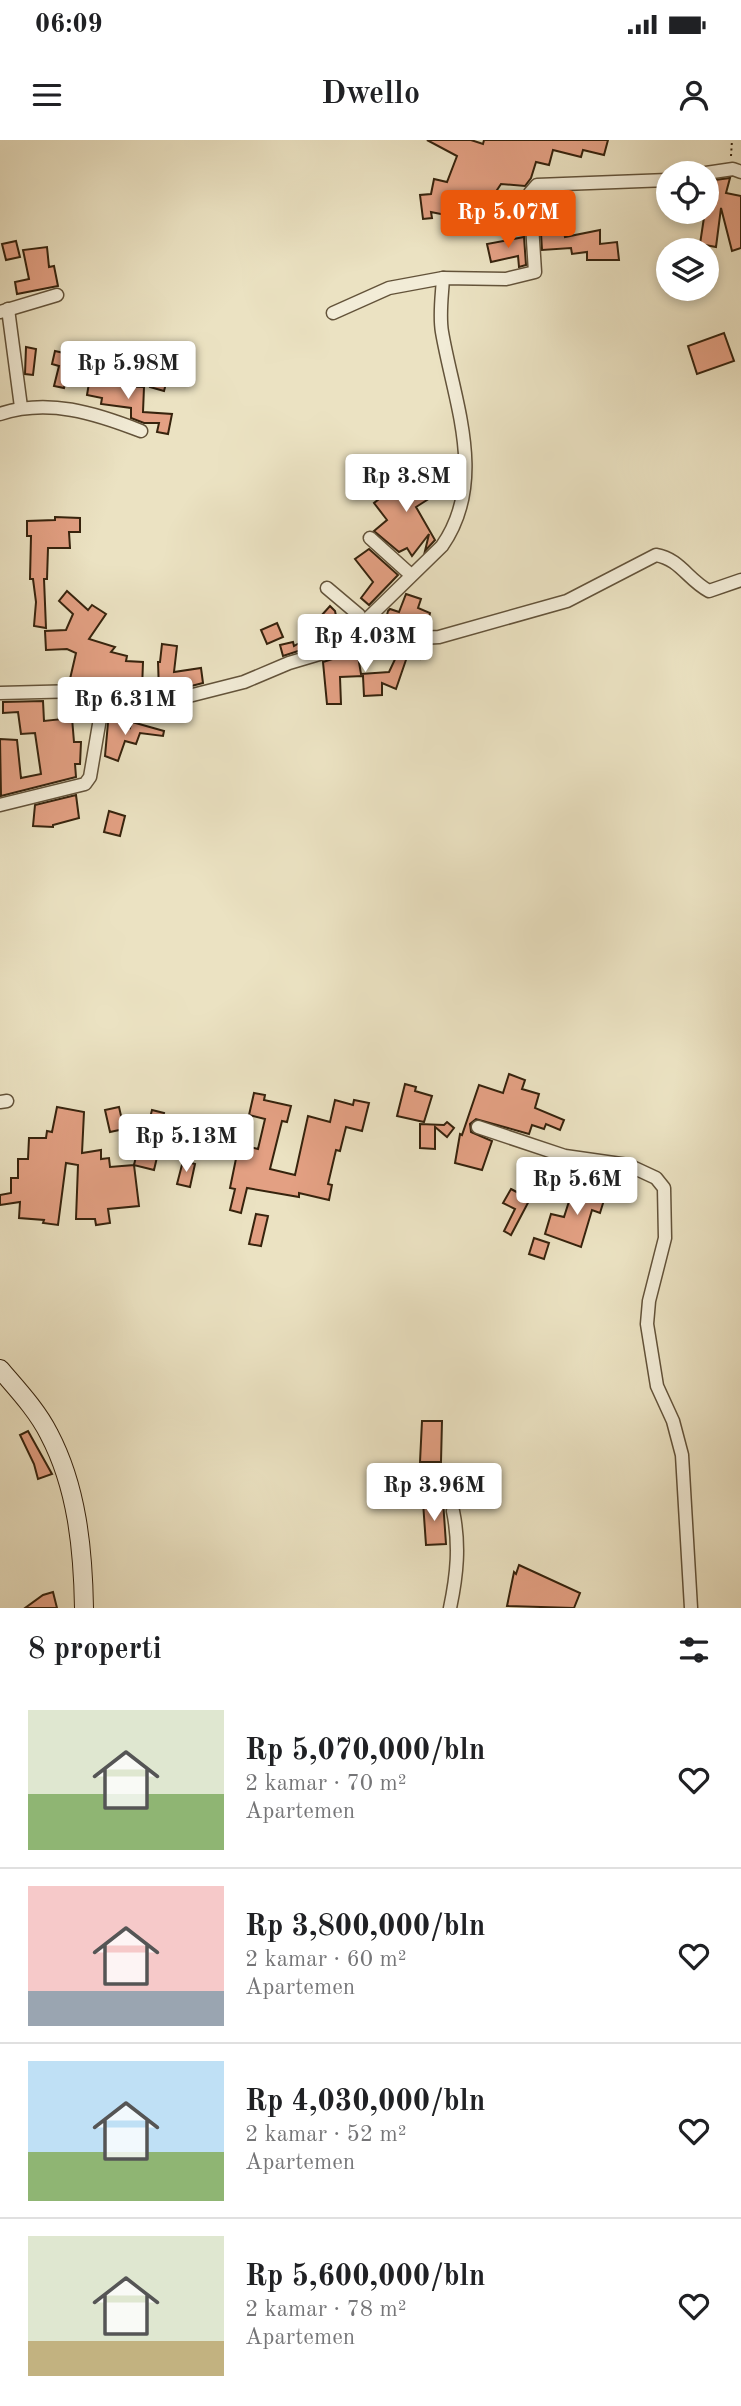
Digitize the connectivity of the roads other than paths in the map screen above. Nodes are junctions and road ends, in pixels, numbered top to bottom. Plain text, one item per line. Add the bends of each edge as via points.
1 (737, 170) edge
2 (719, 172) edge
3 (656, 180) edge
4 (443, 278) junction
5 (57, 295) dead end
6 (4, 311) edge
7 (333, 313) dead end
8 (21, 407) junction
9 (0, 414) edge
10 (141, 431) dead end
11 (370, 538) dead end
12 (411, 575) junction
13 (741, 580) edge
14 (327, 588) dead end
15 (361, 625) junction
16 (362, 641) junction
17 (0, 693) edge
18 (103, 695) junction
19 (0, 805) edge
20 (478, 1128) dead end
21 (0, 1368) edge
22 (453, 1511) dead end
23 (84, 1608) edge
24 (450, 1608) edge
25 (691, 1608) edge

1 - 2 street
3 - 4 street via 537,185 530,193 535,272 506,279
4 - 7 street via 389,288
4 - 12 street via 441,330 465,439 463,496 450,535
5 - 6 street
6 - 8 street
8 - 9 street
8 - 10 street via 65,408
11 - 12 street
12 - 15 street
13 - 16 street via 709,591 671,558 656,555 567,601 439,637
14 - 15 street via 353,608
15 - 16 street
16 - 18 street via 169,701
17 - 18 street via 80,691
18 - 19 street via 90,777 85,784
20 - 25 street via 565,1156 628,1165 656,1178 664,1188 666,1238 647,1324 657,1386 682,1455
21 - 23 street via 48,1432 64,1467 78,1525
22 - 24 street via 458,1572

